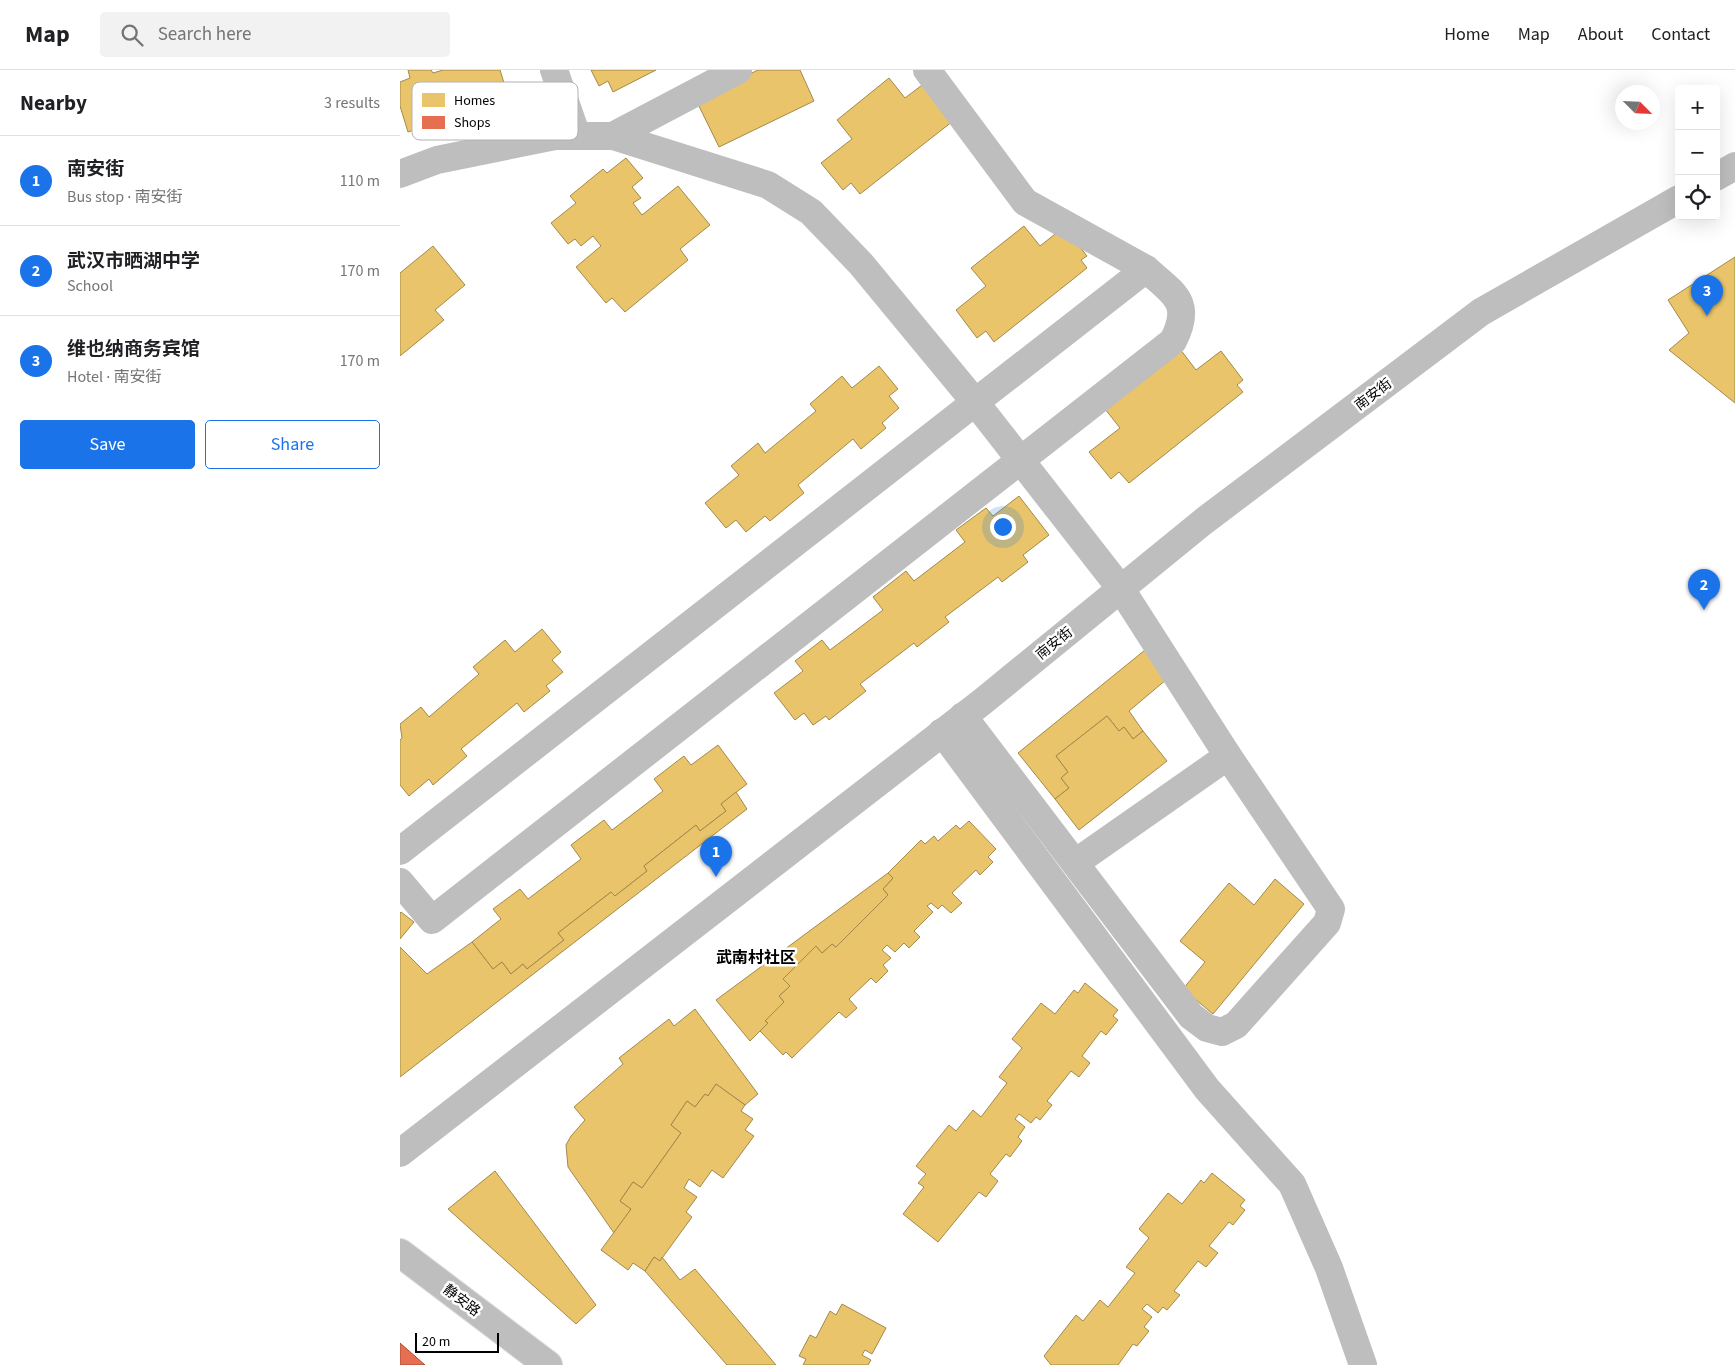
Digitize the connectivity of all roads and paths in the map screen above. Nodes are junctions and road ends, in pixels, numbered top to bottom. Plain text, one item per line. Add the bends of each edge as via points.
1 (554, 70) edge
2 (738, 70) edge
3 (927, 70) edge
4 (558, 82) edge
5 (578, 136) edge
6 (613, 136) junction
7 (535, 140) edge
8 (1735, 166) edge
9 (400, 174) edge
10 (1719, 175) edge
11 (1675, 201) edge
12 (1146, 269) junction
13 (975, 402) junction
14 (1020, 461) junction
15 (1121, 589) junction
16 (953, 724) junction
17 (1228, 756) junction
18 (400, 851) edge
19 (1075, 863) junction
20 (400, 882) edge
21 (400, 1153) edge
22 (400, 1253) edge
23 (548, 1365) edge
24 (1363, 1365) edge

1 - 4 street
2 - 6 street
3 - 12 street via 1025,202
5 - 6 street
6 - 13 street via 768,185 811,212 861,264
7 - 9 street via 437,160
8 - 10 street
11 - 15 street, 南安街 via 1481,312 1204,521
12 - 13 street
12 - 14 street via 1170,290 1182,307 1182,324 1173,341
13 - 14 street
13 - 18 street
14 - 15 street
14 - 20 street via 432,920
15 - 16 street, 南安街
15 - 17 street
16 - 19 street
16 - 21 street, 南安街
16 - 24 street via 1206,1089 1292,1184 1329,1268
17 - 19 street
17 - 19 street via 1331,909 1327,923 1236,1024 1222,1032 1208,1028 1191,1016
22 - 23 street, 静安路

